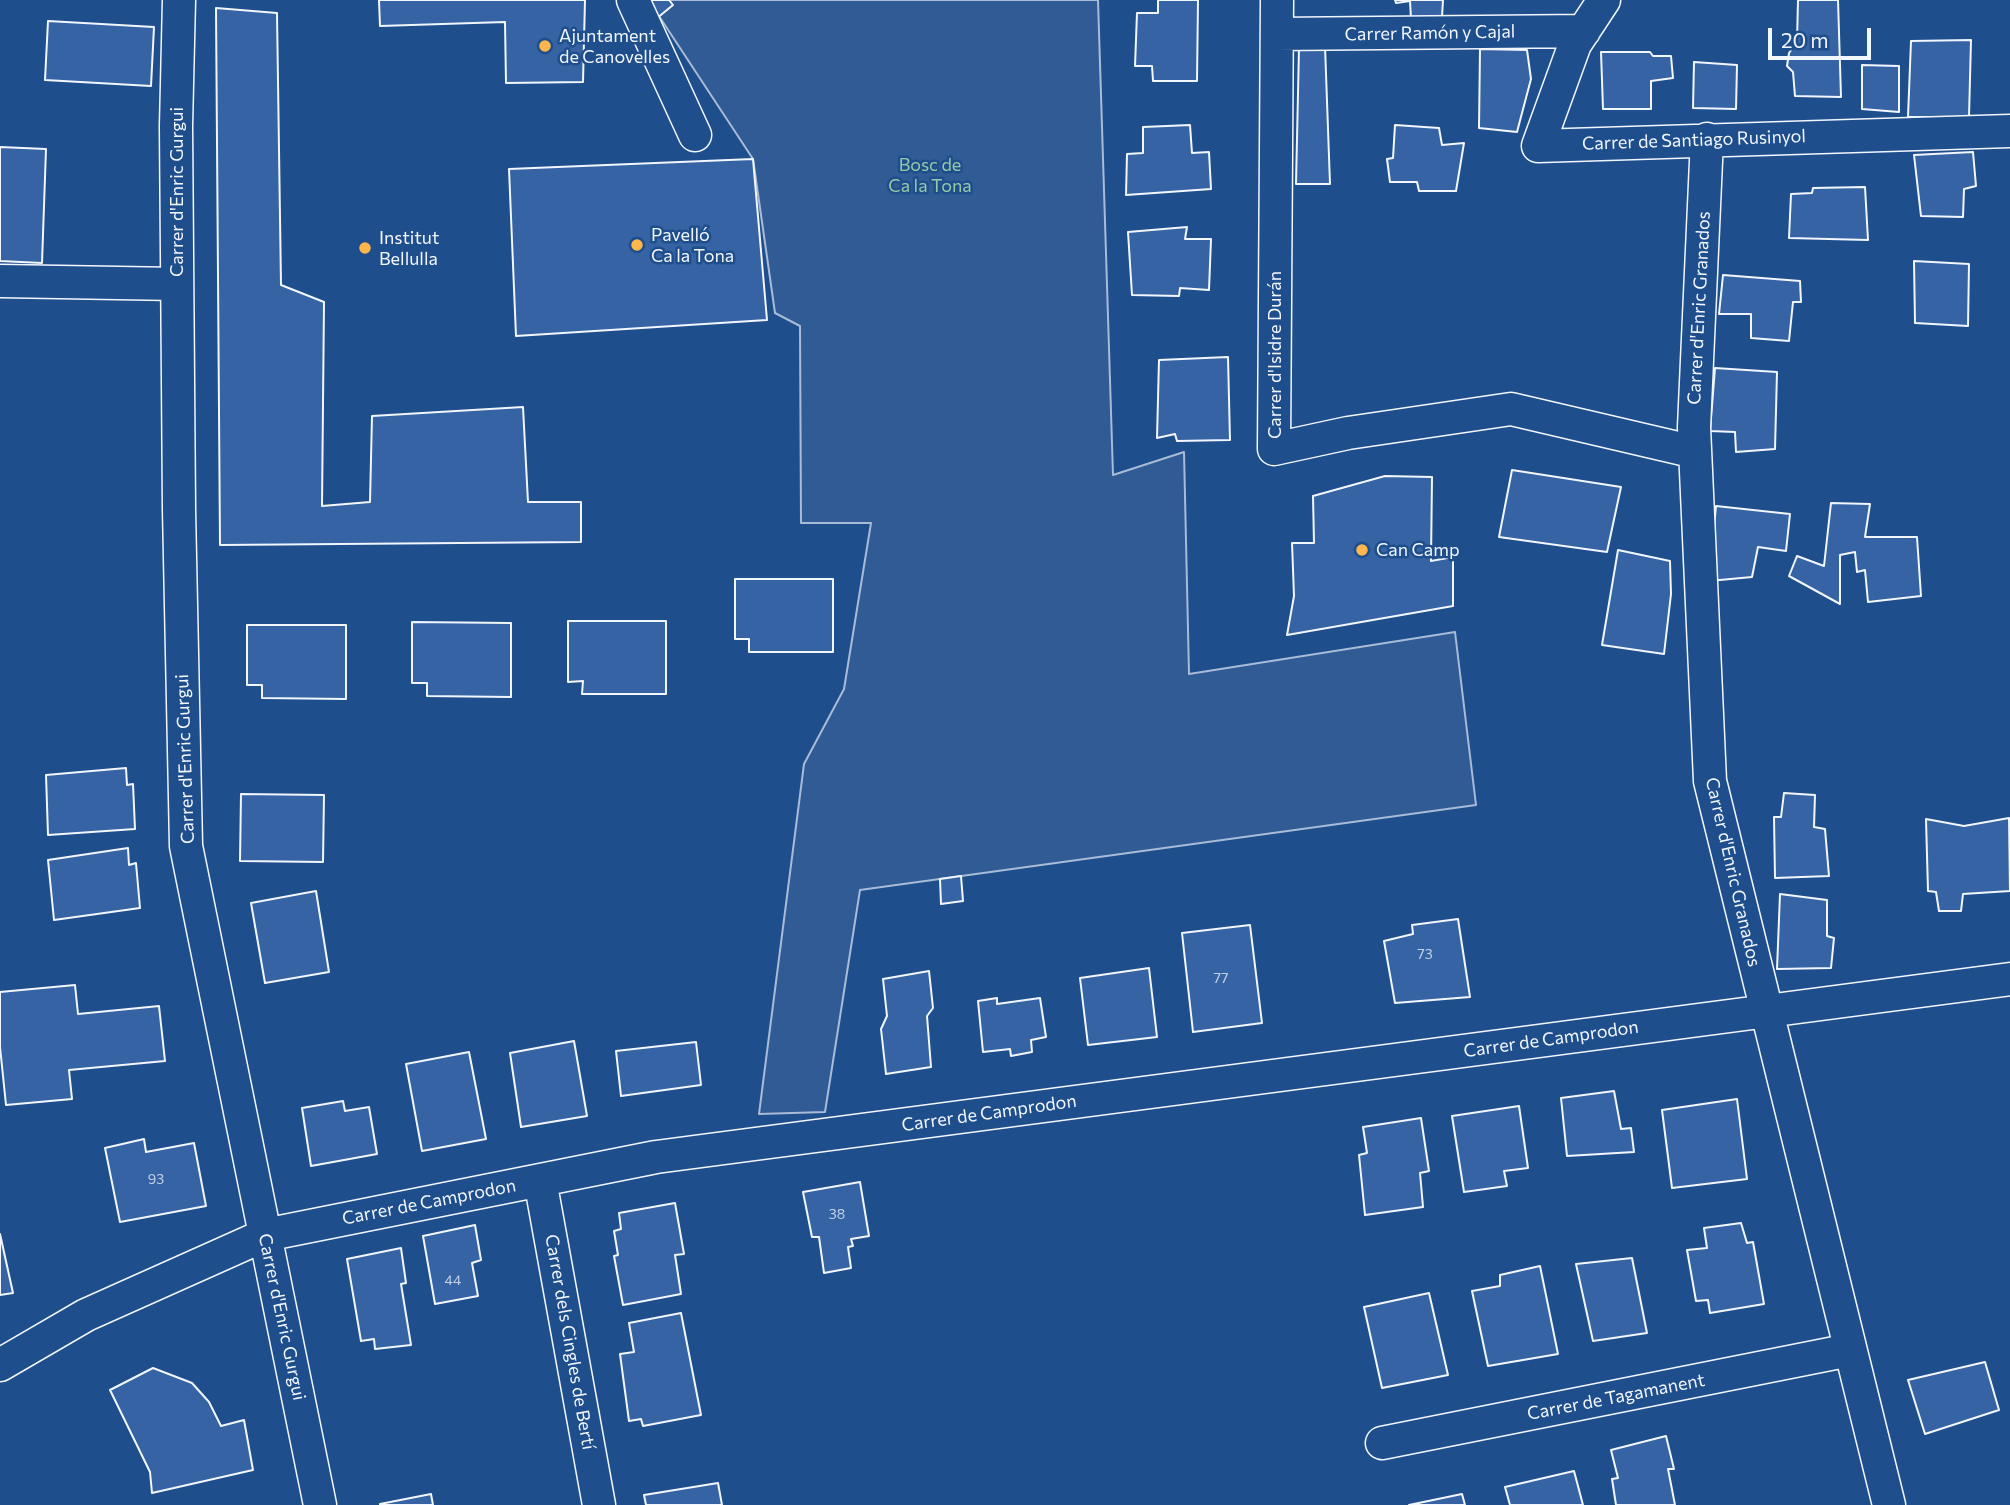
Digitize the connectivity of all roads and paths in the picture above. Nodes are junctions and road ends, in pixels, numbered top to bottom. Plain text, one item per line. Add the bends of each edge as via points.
1 (179, 0) edge
2 (633, 0) edge
3 (1277, 0) edge
4 (1604, 0) edge
5 (1584, 31) junction
6 (1277, 34) junction
7 (2010, 131) edge
8 (695, 135) dead end
9 (1707, 139) junction
10 (0, 281) edge
11 (177, 284) junction
12 (1695, 452) junction
13 (2010, 979) edge
14 (1765, 1011) junction
15 (540, 1180) junction
16 (265, 1235) junction
17 (1850, 1350) junction
18 (0, 1365) edge
19 (1382, 1443) dead end
20 (320, 1505) edge
21 (599, 1505) edge
22 (1889, 1505) edge

1 - 11 street, Carrer d'Enric Gurgui
2 - 8 street
3 - 6 street, Carrer d'Isidre Durán
4 - 5 street, Carrer de Santiago Rusinyol
5 - 6 street, Carrer Ramón y Cajal
5 - 9 street, Carrer de Santiago Rusinyol via 1575,44 1538,146
6 - 12 street, Carrer d'Isidre Durán via 1274,449 1511,409
7 - 9 street, Carrer de Santiago Rusinyol
9 - 12 street, Carrer d'Enric Granados
10 - 11 street
11 - 16 street, Carrer d'Enric Gurgui via 186,846
12 - 14 street, Carrer d'Enric Granados via 1710,781
13 - 14 street, Carrer de Camprodon
14 - 15 street, Carrer de Camprodon via 656,1157
14 - 17 street, Carrer d'Enric Granados
15 - 16 street, Carrer de Camprodon
15 - 21 street, Carrer dels Cingles de Bertí
16 - 18 street, Carrer de Camprodon via 86,1315
16 - 20 street, Carrer d'Enric Gurgui
17 - 19 street, Carrer de Tagamanent
17 - 22 street, Carrer d'Enric Granados

